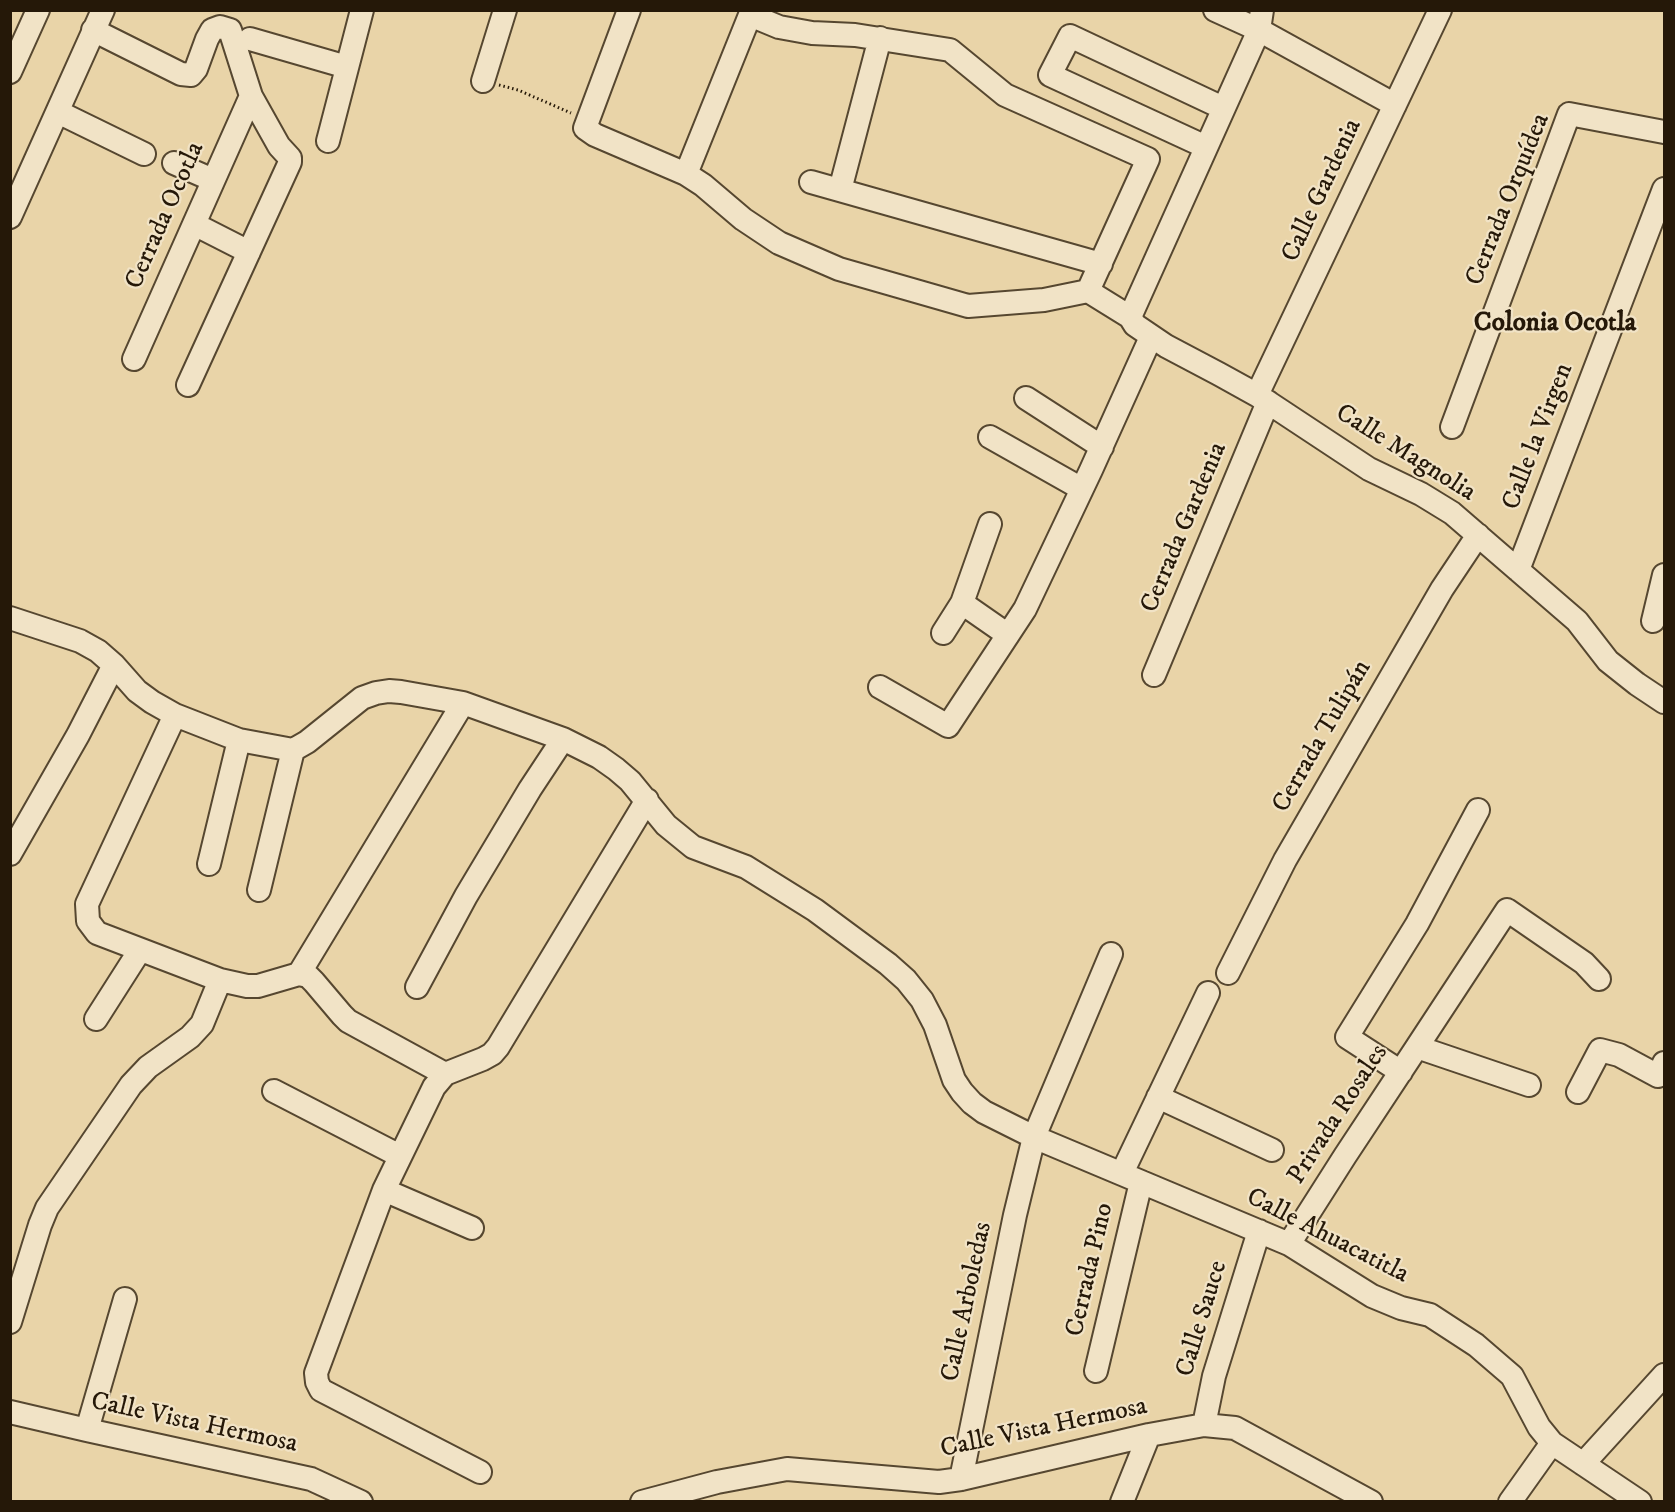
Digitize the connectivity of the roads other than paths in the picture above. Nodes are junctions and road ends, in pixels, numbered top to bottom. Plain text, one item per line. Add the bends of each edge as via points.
1 (38, 10) edge
2 (362, 10) edge
3 (505, 10) edge
4 (629, 10) edge
5 (1215, 10) edge
6 (1440, 10) edge
7 (98, 20) edge
8 (1261, 20) edge
9 (880, 38) junction
10 (250, 39) dead end
11 (348, 67) junction
12 (10, 72) edge
13 (483, 81) road end
14 (251, 96) junction
15 (1395, 105) junction
16 (1224, 108) junction
17 (58, 112) junction
18 (1665, 132) edge
19 (328, 141) dead end
20 (1206, 147) junction
21 (144, 154) dead end
22 (174, 163) dead end
23 (686, 174) junction
24 (213, 180) junction
25 (811, 182) dead end
26 (1665, 189) edge
27 (840, 190) junction
28 (10, 218) edge
29 (194, 224) junction
30 (249, 252) junction
31 (1101, 264) junction
32 (1088, 291) junction
33 (1130, 317) junction
34 (1151, 337) junction
35 (134, 359) dead end
36 (188, 385) dead end
37 (1026, 398) dead end
38 (1263, 399) junction
39 (1452, 427) dead end
40 (990, 437) dead end
41 (1102, 447) junction
42 (1082, 489) junction
43 (990, 524) dead end
44 (1478, 535) junction
45 (1518, 570) junction
46 (1665, 575) edge
47 (962, 603) junction
48 (10, 618) edge
49 (1653, 621) dead end
50 (943, 633) dead end
51 (1008, 635) junction
52 (114, 665) junction
53 (1154, 675) dead end
54 (880, 687) dead end
55 (1665, 702) edge
56 (463, 703) junction
57 (175, 715) junction
58 (563, 738) junction
59 (239, 740) junction
60 (293, 750) junction
61 (647, 801) junction
62 (1478, 810) dead end
63 (10, 854) edge
64 (209, 864) dead end
65 (259, 890) dead end
66 (140, 950) junction
67 (1111, 954) dead end
68 (1228, 973) dead end
69 (299, 974) junction
70 (1599, 979) dead end
71 (220, 980) junction
72 (417, 987) dead end
73 (1208, 993) dead end
74 (96, 1019) dead end
75 (1417, 1047) junction
76 (1665, 1063) edge
77 (1401, 1072) junction
78 (445, 1074) junction
79 (1529, 1085) dead end
80 (274, 1091) dead end
81 (1578, 1092) dead end
82 (1158, 1097) junction
83 (1034, 1137) junction
84 (1272, 1150) dead end
85 (400, 1156) junction
86 (1132, 1178) junction
87 (384, 1190) junction
88 (472, 1228) dead end
89 (1259, 1231) junction
90 (1289, 1244) junction
91 (125, 1299) dead end
92 (10, 1322) edge
93 (1096, 1371) dead end
94 (1665, 1375) edge
95 (10, 1412) edge
96 (1204, 1425) junction
97 (87, 1430) junction
98 (1149, 1435) junction
99 (1552, 1443) junction
100 (1583, 1464) junction
101 (480, 1472) dead end
102 (961, 1479) junction
103 (361, 1502) edge
104 (642, 1502) edge
105 (1122, 1502) edge
106 (1371, 1502) edge
107 (1510, 1502) edge
108 (1640, 1502) edge

1 - 12 street
2 - 11 street
3 - 13 street
4 - 23 street via 585,128
5 - 8 street
6 - 15 street, Calle Gardenia
7 - 14 street via 181,74 191,75 212,30 230,30
7 - 17 street
8 - 15 street
8 - 16 street
9 - 23 street via 812,33 779,27 750,15
9 - 27 street
9 - 31 street via 950,50 1005,95 1148,159
10 - 11 street
11 - 19 street
14 - 24 street, Cerrada Ocotla
14 - 30 street via 290,162
15 - 38 street, Calle Gardenia
16 - 20 street
16 - 20 street via 1070,36 1050,75
17 - 21 street
17 - 28 street
18 - 39 street, Cerrada Orquídea via 1569,114
20 - 33 street
22 - 24 street
23 - 32 street via 779,243 839,269 968,306 1044,300
24 - 29 street, Cerrada Ocotla
25 - 27 street
26 - 45 street, Calle la Virgen
27 - 31 street
29 - 30 street
29 - 35 street, Cerrada Ocotla
30 - 36 street
31 - 32 street
32 - 33 street, Calle Magnolia
33 - 34 street, Calle Magnolia via 1135,326
34 - 38 street, Calle Magnolia
34 - 41 street
37 - 41 street
38 - 44 street, Calle Magnolia via 1369,469 1452,513
38 - 53 street, Cerrada Gardenia
40 - 42 street
41 - 42 street
42 - 51 street via 1025,609
43 - 47 street
44 - 45 street, Calle Magnolia
44 - 68 street, Cerrada Tulipán via 1442,589 1291,850
45 - 55 street, Calle Magnolia via 1577,621 1608,661
46 - 49 street
47 - 50 street
47 - 51 street
48 - 52 street via 80,641
51 - 54 street via 948,726
52 - 57 street via 137,691
52 - 63 street
56 - 58 street, Calle Ahuacatitla
56 - 60 street, Calle Ahuacatitla via 401,692 376,693 362,698
56 - 69 street
57 - 59 street
57 - 66 street via 87,904 88,921 97,933
58 - 61 street, Calle Ahuacatitla via 616,769
58 - 72 street via 466,896
59 - 60 street
59 - 64 street
60 - 65 street
61 - 78 street via 498,1047 483,1059
61 - 83 street, Calle Ahuacatitla via 666,825 693,847 758,874 888,964 922,1000 954,1080 972,1102
62 - 77 street via 1417,924 1347,1037
66 - 71 street
66 - 74 street
67 - 83 street, Calle Arboledas
69 - 71 street via 258,986
69 - 78 street via 315,982 348,1020
70 - 75 street, Privada Rosales via 1584,963 1507,910
71 - 92 street via 202,1024 131,1085 47,1208
73 - 82 street, Cerrada Pino
75 - 77 street, Privada Rosales
75 - 79 street, Privada Rosales
76 - 81 street via 1658,1076 1619,1055 1600,1050
77 - 90 street, Privada Rosales
78 - 85 street via 434,1087
80 - 85 street
82 - 84 street
82 - 86 street, Cerrada Pino
83 - 86 street, Calle Ahuacatitla
83 - 102 street, Calle Arboledas
85 - 87 street
86 - 89 street, Calle Ahuacatitla
86 - 93 street, Cerrada Pino
87 - 88 street
87 - 101 street via 316,1372 317,1382 321,1390
89 - 90 street, Calle Ahuacatitla
89 - 96 street, Calle Sauce via 1214,1376
90 - 99 street, Calle Ahuacatitla via 1372,1296 1430,1315 1476,1345 1512,1376
91 - 97 street
94 - 100 street
95 - 97 street, Calle Vista Hermosa
96 - 98 street, Calle Vista Hermosa
96 - 106 street, Calle Vista Hermosa via 1235,1428
97 - 103 street, Calle Vista Hermosa via 311,1479
98 - 102 street, Calle Vista Hermosa
98 - 105 street
99 - 100 street, Calle Ahuacatitla
99 - 107 street
100 - 108 street, Calle Ahuacatitla
102 - 104 street, Calle Vista Hermosa via 939,1482 787,1469

